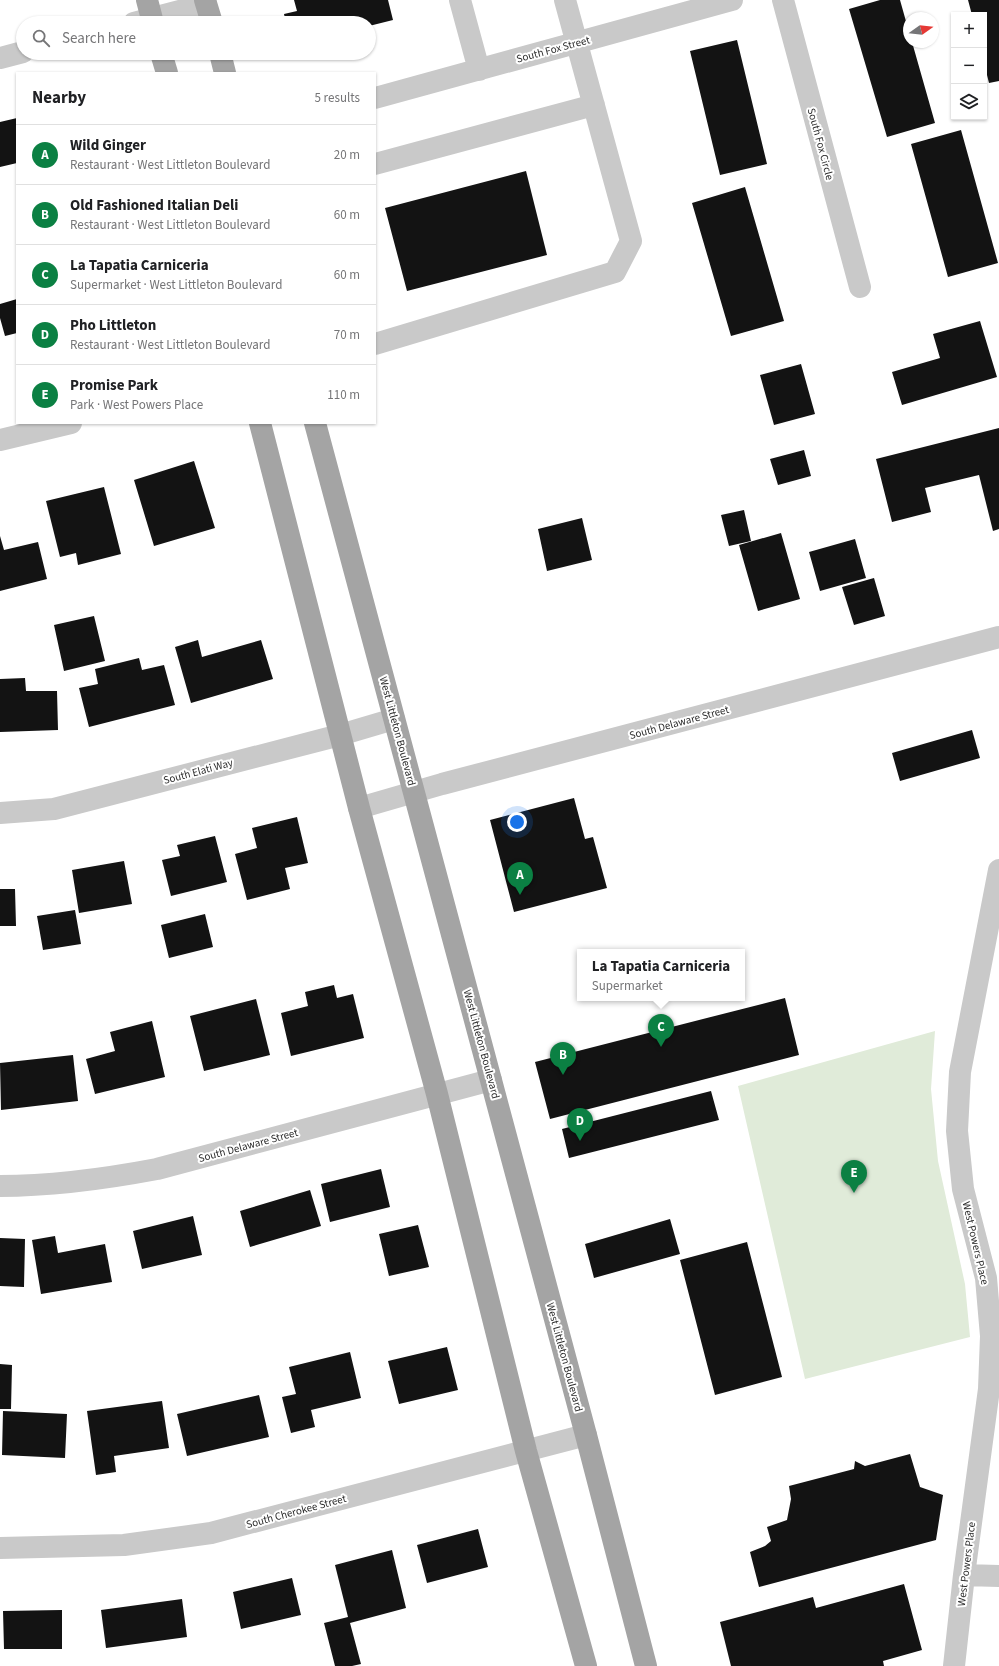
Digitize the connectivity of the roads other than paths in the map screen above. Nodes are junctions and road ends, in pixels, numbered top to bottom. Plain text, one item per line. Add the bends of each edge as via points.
1 (460, 0) edge
2 (565, 0) edge
3 (732, 0) edge
4 (783, 0) edge
5 (208, 9) edge
6 (147, 16) edge
7 (576, 43) junction
8 (16, 54) edge
9 (0, 58) edge
10 (163, 60) edge
11 (222, 60) edge
12 (479, 70) junction
13 (166, 72) edge
14 (225, 72) edge
15 (376, 98) edge
16 (594, 105) junction
17 (376, 164) edge
18 (860, 287) dead end
19 (377, 337) edge
20 (67, 424) edge
21 (260, 424) edge
22 (315, 424) edge
23 (0, 440) edge
24 (999, 637) edge
25 (394, 719) junction
26 (340, 734) junction
27 (414, 792) junction
28 (359, 808) junction
29 (0, 813) edge
30 (999, 870) edge
31 (491, 1080) junction
32 (437, 1094) junction
33 (0, 1186) edge
34 (586, 1435) junction
35 (526, 1451) junction
36 (0, 1548) edge
37 (964, 1574) junction
38 (999, 1576) edge
39 (586, 1666) edge
40 (646, 1666) edge
41 (954, 1666) edge

1 - 12 street
2 - 7 street
3 - 7 street, South Fox Street
4 - 18 street, South Fox Circle
5 - 6 street
7 - 12 street, South Fox Street
7 - 16 street
8 - 9 street
10 - 13 main road
11 - 14 main road
12 - 15 street, South Fox Street
16 - 17 street
16 - 19 street via 631,242 615,272
20 - 23 street
21 - 26 main road
22 - 25 main road, West Littleton Boulevard
24 - 27 street, South Delaware Street
25 - 26 street, South Elati Way
25 - 27 main road, West Littleton Boulevard
26 - 28 main road
26 - 29 street, South Elati Way via 54,809
27 - 28 street, South Delaware Street
27 - 31 main road, West Littleton Boulevard
28 - 32 main road
30 - 37 street, West Powers Place via 960,1072 957,1130 963,1189 986,1278 991,1336 989,1389
31 - 32 street, South Delaware Street
31 - 34 main road, West Littleton Boulevard
32 - 33 street, South Delaware Street via 157,1169 103,1179 35,1186
32 - 35 main road
34 - 35 street, South Cherokee Street
34 - 40 main road, West Littleton Boulevard
35 - 36 street, South Cherokee Street via 211,1533 124,1545
35 - 39 main road
37 - 38 street
37 - 41 street, West Powers Place

